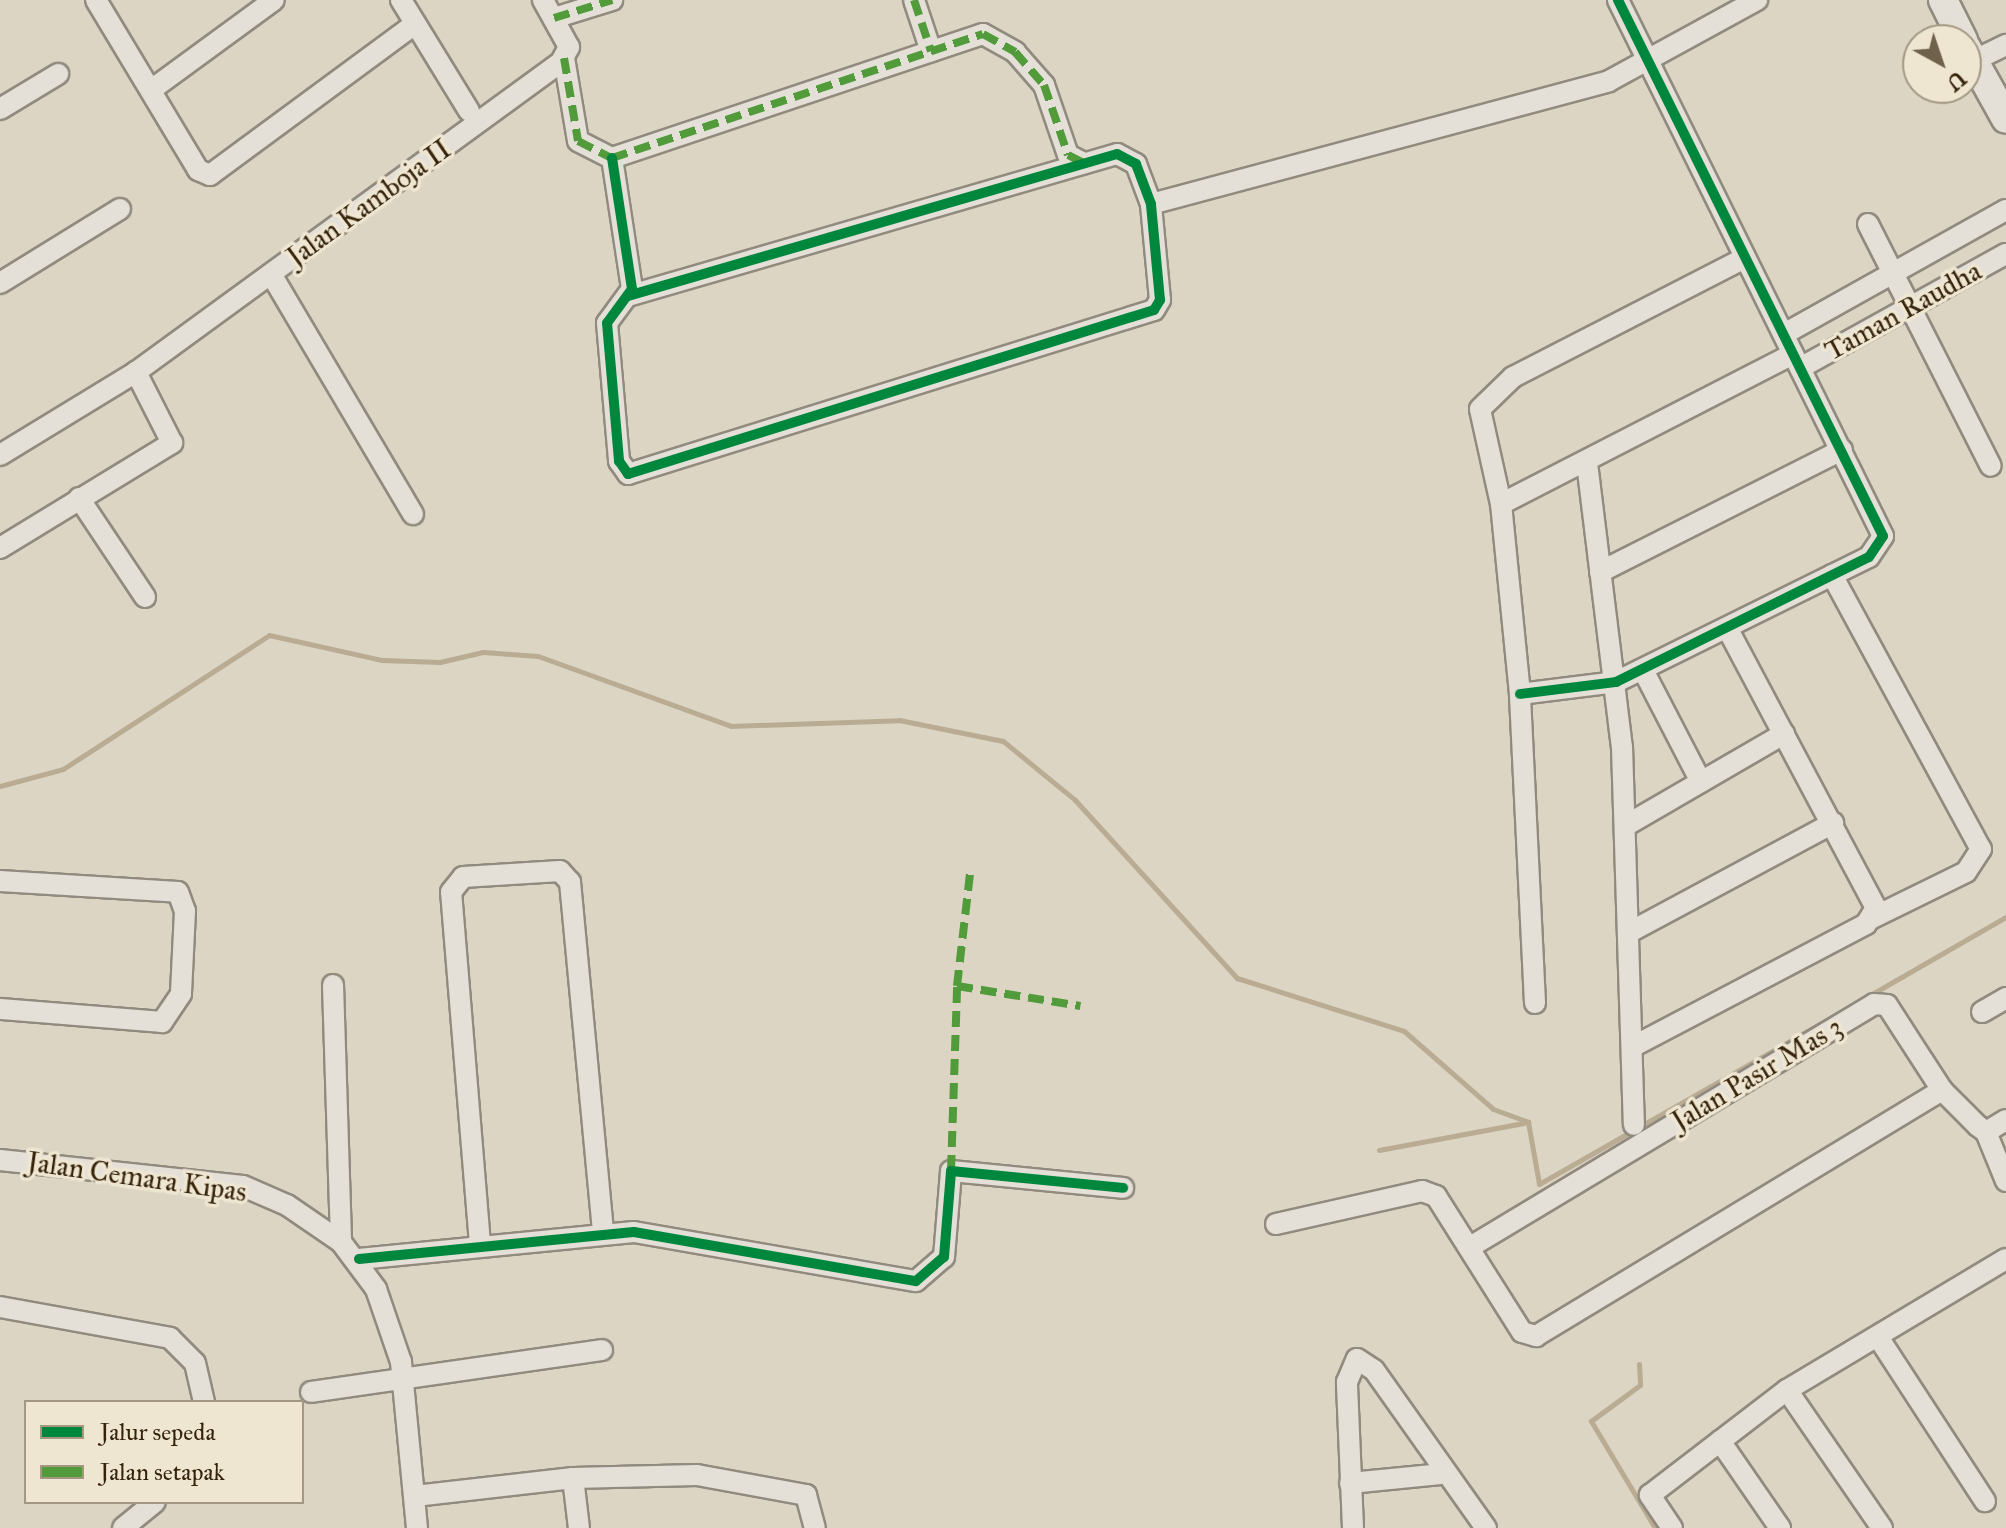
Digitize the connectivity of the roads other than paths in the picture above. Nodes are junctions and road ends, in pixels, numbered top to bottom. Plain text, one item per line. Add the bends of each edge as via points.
1 (97, 0) edge
2 (274, 0) edge
3 (401, 0) edge
4 (612, 0) edge
5 (914, 0) edge
6 (1618, 0) edge
7 (1757, 0) edge
8 (1943, 0) edge
9 (549, 9) edge
10 (415, 24) junction
11 (1955, 24) edge
12 (2006, 45) edge
13 (1982, 47) edge
14 (931, 51) junction
15 (564, 58) junction
16 (1651, 58) junction
17 (58, 74) dead end
18 (1982, 76) edge
19 (151, 90) junction
20 (0, 109) edge
21 (469, 111) dead end
22 (2006, 119) edge
23 (612, 158) junction
24 (1084, 163) junction
25 (1151, 204) junction
26 (120, 209) dead end
27 (2006, 210) edge
28 (1868, 224) dead end
29 (2006, 254) edge
30 (1743, 259) junction
31 (1895, 269) junction
32 (271, 274) junction
33 (0, 283) edge
34 (628, 296) junction
35 (1912, 305) junction
36 (1784, 334) junction
37 (1796, 361) junction
38 (136, 372) junction
39 (1842, 450) junction
40 (0, 455) edge
41 (1587, 463) junction
42 (1991, 466) dead end
43 (79, 498) junction
44 (1501, 504) junction
45 (413, 514) dead end
46 (0, 548) edge
47 (1600, 572) junction
48 (1832, 575) junction
49 (145, 597) dead end
50 (1727, 628) junction
51 (1643, 670) junction
52 (1616, 682) junction
53 (1520, 694) junction
54 (1784, 734) junction
55 (1701, 782) junction
56 (1833, 823) junction
57 (1625, 826) junction
58 (0, 881) edge
59 (1872, 918) junction
60 (1628, 933) junction
61 (333, 985) dead end
62 (2006, 998) edge
63 (1535, 1003) dead end
64 (0, 1009) edge
65 (1982, 1012) dead end
66 (1634, 1046) junction
67 (1942, 1090) junction
68 (2006, 1120) edge
69 (1634, 1125) dead end
70 (1986, 1132) junction
71 (0, 1160) edge
72 (2006, 1181) edge
73 (1123, 1188) dead end
74 (1276, 1224) dead end
75 (603, 1233) junction
76 (341, 1242) junction
77 (480, 1244) junction
78 (1470, 1247) junction
79 (359, 1259) junction
80 (2006, 1259) edge
81 (0, 1307) edge
82 (1878, 1337) junction
83 (602, 1350) dead end
84 (402, 1374) junction
85 (1787, 1390) junction
86 (311, 1392) dead end
87 (204, 1400) edge
88 (1720, 1441) junction
89 (1441, 1474) junction
90 (573, 1478) junction
91 (1350, 1483) junction
92 (415, 1496) junction
93 (1985, 1501) dead end
94 (153, 1504) edge
95 (123, 1528) edge
96 (417, 1528) edge
97 (579, 1528) edge
98 (815, 1528) edge
99 (1353, 1528) edge
100 (1486, 1528) edge
101 (1672, 1528) edge
102 (1780, 1528) edge
103 (1882, 1528) edge

1 - 19 street
2 - 19 street
3 - 10 street
4 - 9 street
5 - 14 street
6 - 16 street
7 - 16 street
8 - 11 main road
9 - 15 street via 569,47
10 - 19 street via 210,175 198,170
10 - 21 street
12 - 13 street
14 - 23 street
14 - 24 street via 983,34 1015,52 1044,85 1068,155
15 - 23 street via 578,141
15 - 32 street, Jalan Kamboja II
16 - 25 street via 1609,81
16 - 30 street
17 - 20 street
18 - 22 main road
23 - 34 street
24 - 25 street via 1131,157
24 - 34 street
25 - 34 street via 1160,300 1154,310 628,474 619,461 607,323
26 - 33 street
27 - 31 street
28 - 31 street
29 - 35 street, Taman Raudha
30 - 36 street
30 - 44 street via 1490,392 1481,418
31 - 35 street
31 - 36 street
32 - 38 street, Jalan Kamboja II
32 - 45 street
35 - 37 street, Taman Raudha
35 - 42 street
36 - 37 street
37 - 39 street
37 - 41 street, Taman Raudha
38 - 40 street, Jalan Kamboja II
38 - 43 street via 172,443
39 - 47 street
39 - 48 street via 1883,536 1878,550
41 - 44 street, Taman Raudha
41 - 47 street
43 - 46 street
43 - 49 street
44 - 53 street
47 - 52 street
48 - 50 street
48 - 59 street via 1981,849 1966,872
50 - 51 street
50 - 54 street
51 - 52 street
51 - 55 street
52 - 53 street
52 - 57 street
53 - 63 street
54 - 55 street
54 - 56 street
55 - 57 street
56 - 59 street via 1876,900
56 - 60 street
57 - 60 street
58 - 64 street via 178,892 185,911 181,994 172,1015 162,1022
59 - 66 street
60 - 66 street
61 - 76 street
62 - 65 street
66 - 69 street
67 - 70 street, Jalan Pasir Mas 3
67 - 78 street, Jalan Pasir Mas 3 via 1887,1005 1874,1004
67 - 78 street via 1540,1335 1522,1332
68 - 70 street
70 - 72 street
71 - 76 street, Jalan Cemara Kipas via 243,1186 287,1205
73 - 75 street via 951,1171 944,1257 916,1281 669,1234
74 - 78 street via 1422,1191 1444,1202
75 - 77 street
75 - 77 street via 570,882 560,871 463,877 451,892
76 - 79 street, Jalan Cemara Kipas
77 - 79 street
79 - 84 street, Jalan Cemara Kipas
80 - 82 street
81 - 87 street via 170,1338 195,1363
82 - 85 street
82 - 93 street
83 - 84 street
84 - 86 street
84 - 92 street, Jalan Cemara Kipas
85 - 88 street
85 - 103 street
88 - 101 street via 1650,1495
88 - 102 street
89 - 91 street
89 - 91 street via 1369,1364 1352,1363
89 - 100 street
90 - 92 street
90 - 97 street
90 - 98 street via 674,1473 797,1491 811,1501
91 - 99 street
92 - 96 street, Jalan Cemara Kipas
94 - 95 street

